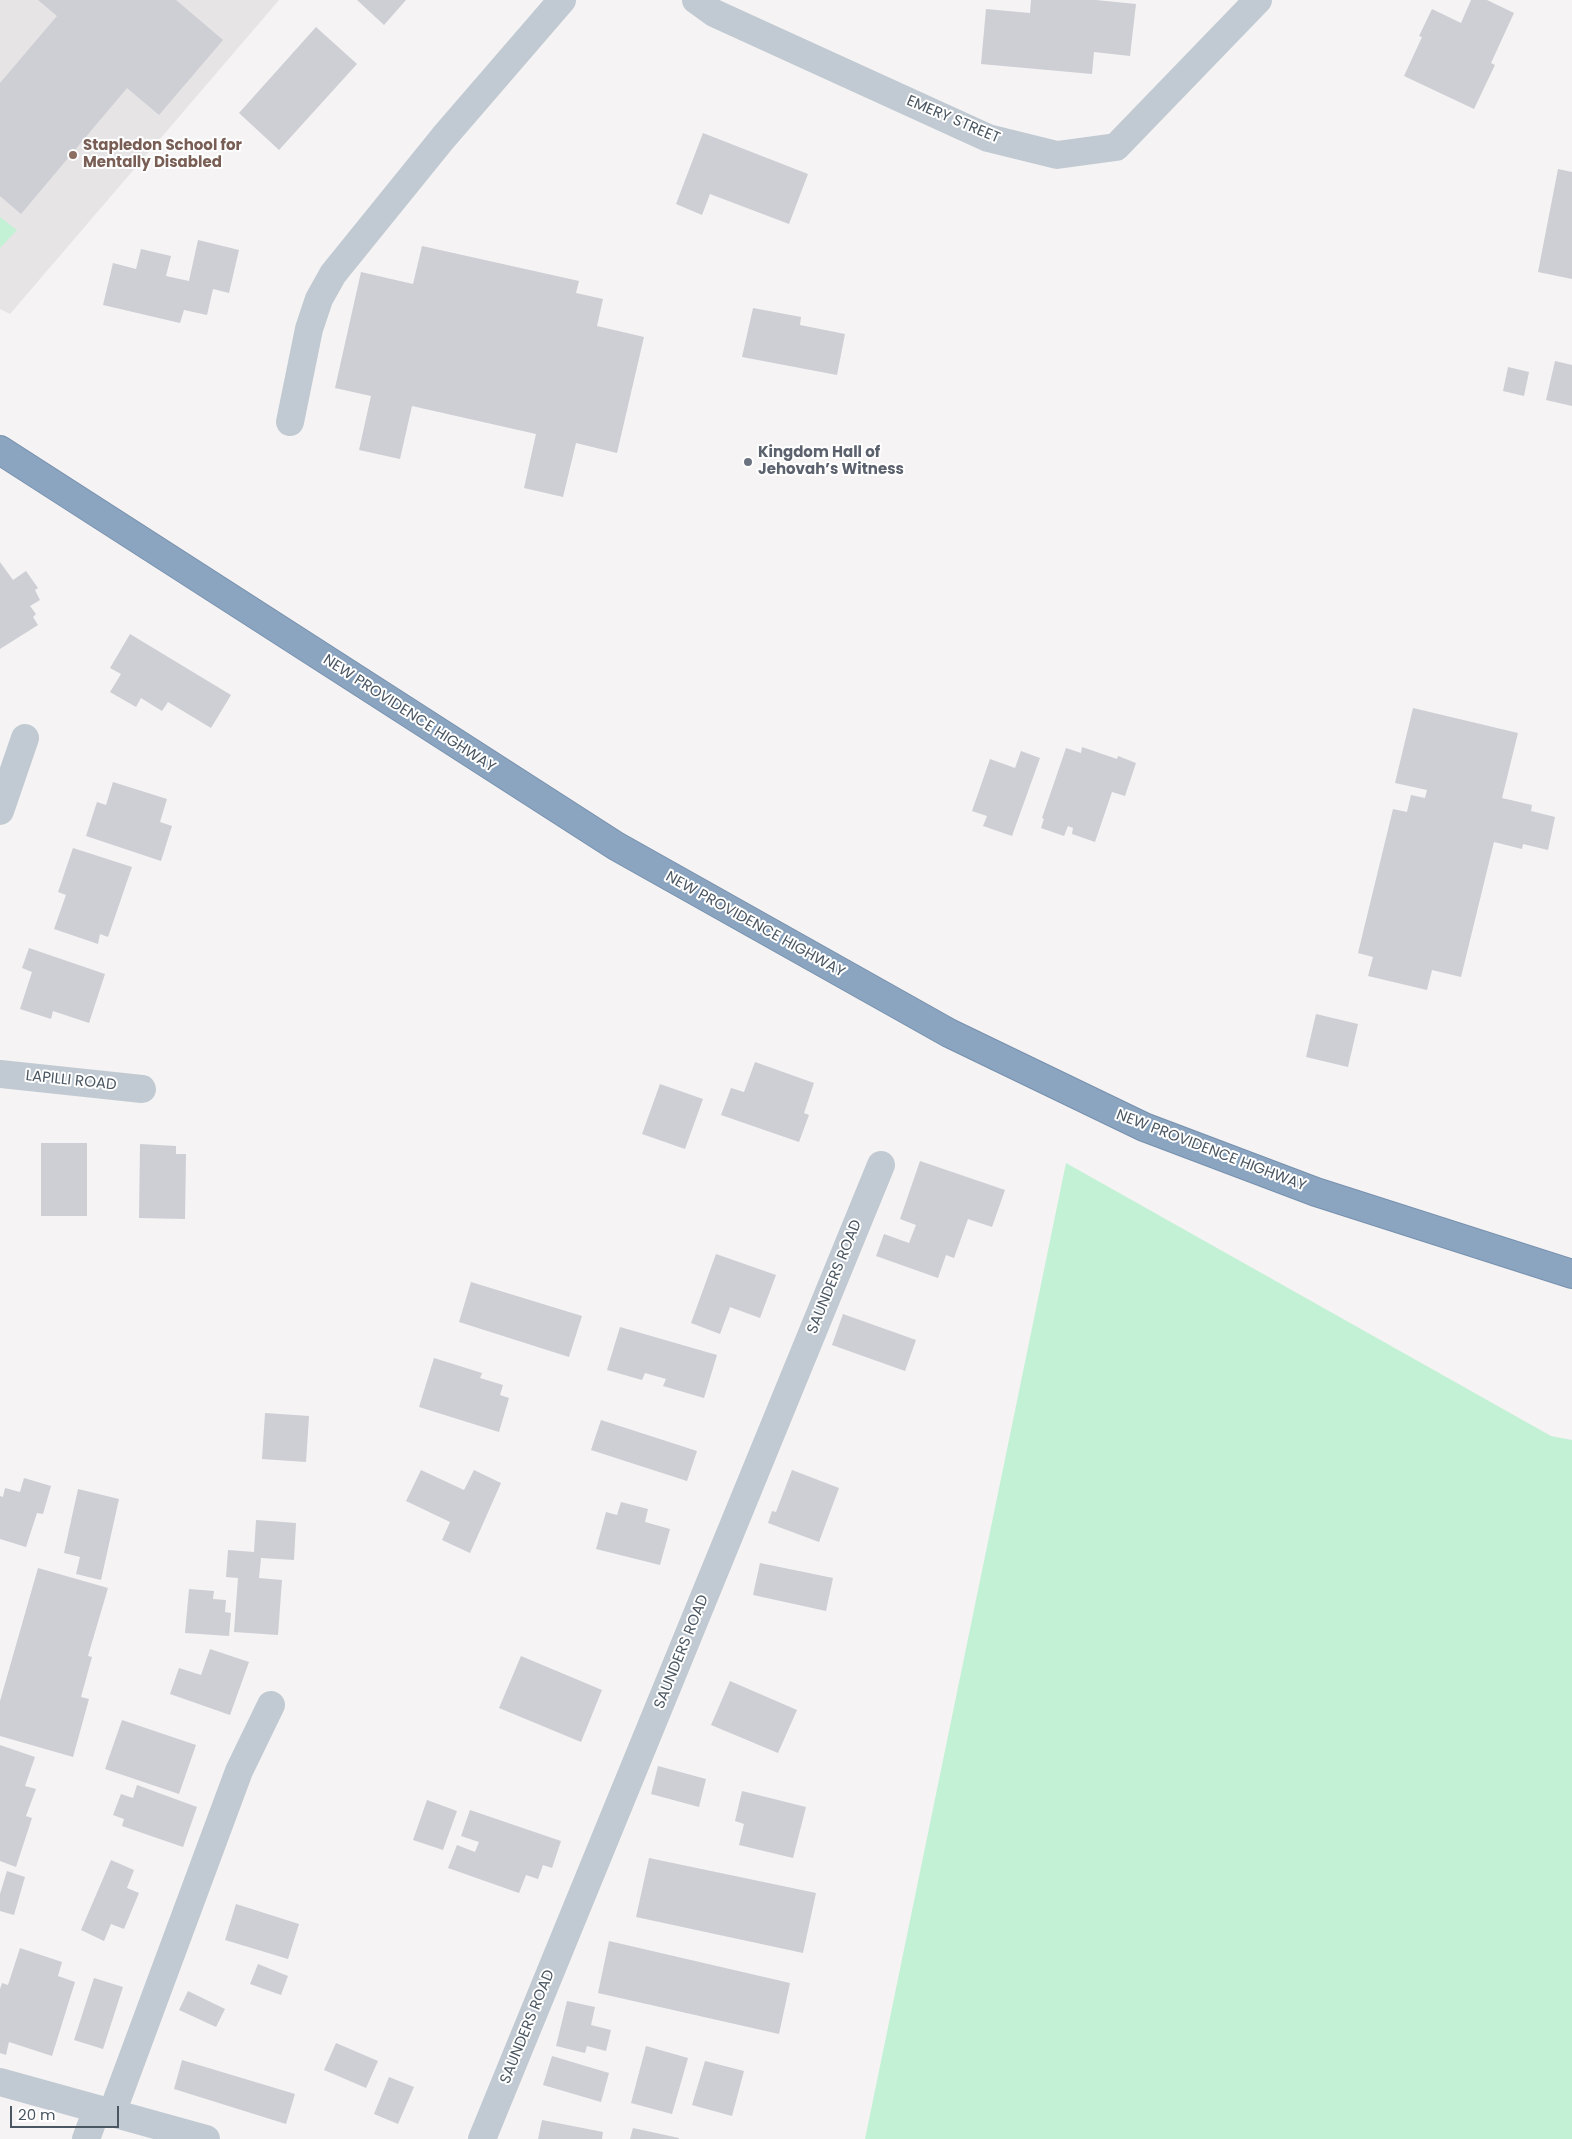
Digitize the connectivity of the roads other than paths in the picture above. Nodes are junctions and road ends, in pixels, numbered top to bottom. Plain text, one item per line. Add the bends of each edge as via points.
1 (562, 0) edge
2 (696, 0) edge
3 (1258, 0) edge
4 (290, 422) dead end
5 (0, 450) edge
6 (25, 738) dead end
7 (0, 811) edge
8 (0, 1074) edge
9 (142, 1089) dead end
10 (881, 1166) dead end
11 (1572, 1274) edge
12 (271, 1705) dead end
13 (0, 2082) edge
14 (105, 2111) junction
15 (86, 2139) edge
16 (206, 2139) edge
17 (482, 2139) edge

1 - 4 street via 443,138 333,274 319,300 309,330
2 - 3 street, EMERY STREET via 714,13 988,138 1058,155 1116,147
5 - 11 highway, NEW PROVIDENCE HIGHWAY via 616,846 949,1033 1144,1128 1316,1192
6 - 7 street
8 - 9 street, LAPILLI ROAD
10 - 17 street, SAUNDERS ROAD
12 - 14 street via 239,1771
13 - 14 street
14 - 15 street
14 - 16 street

